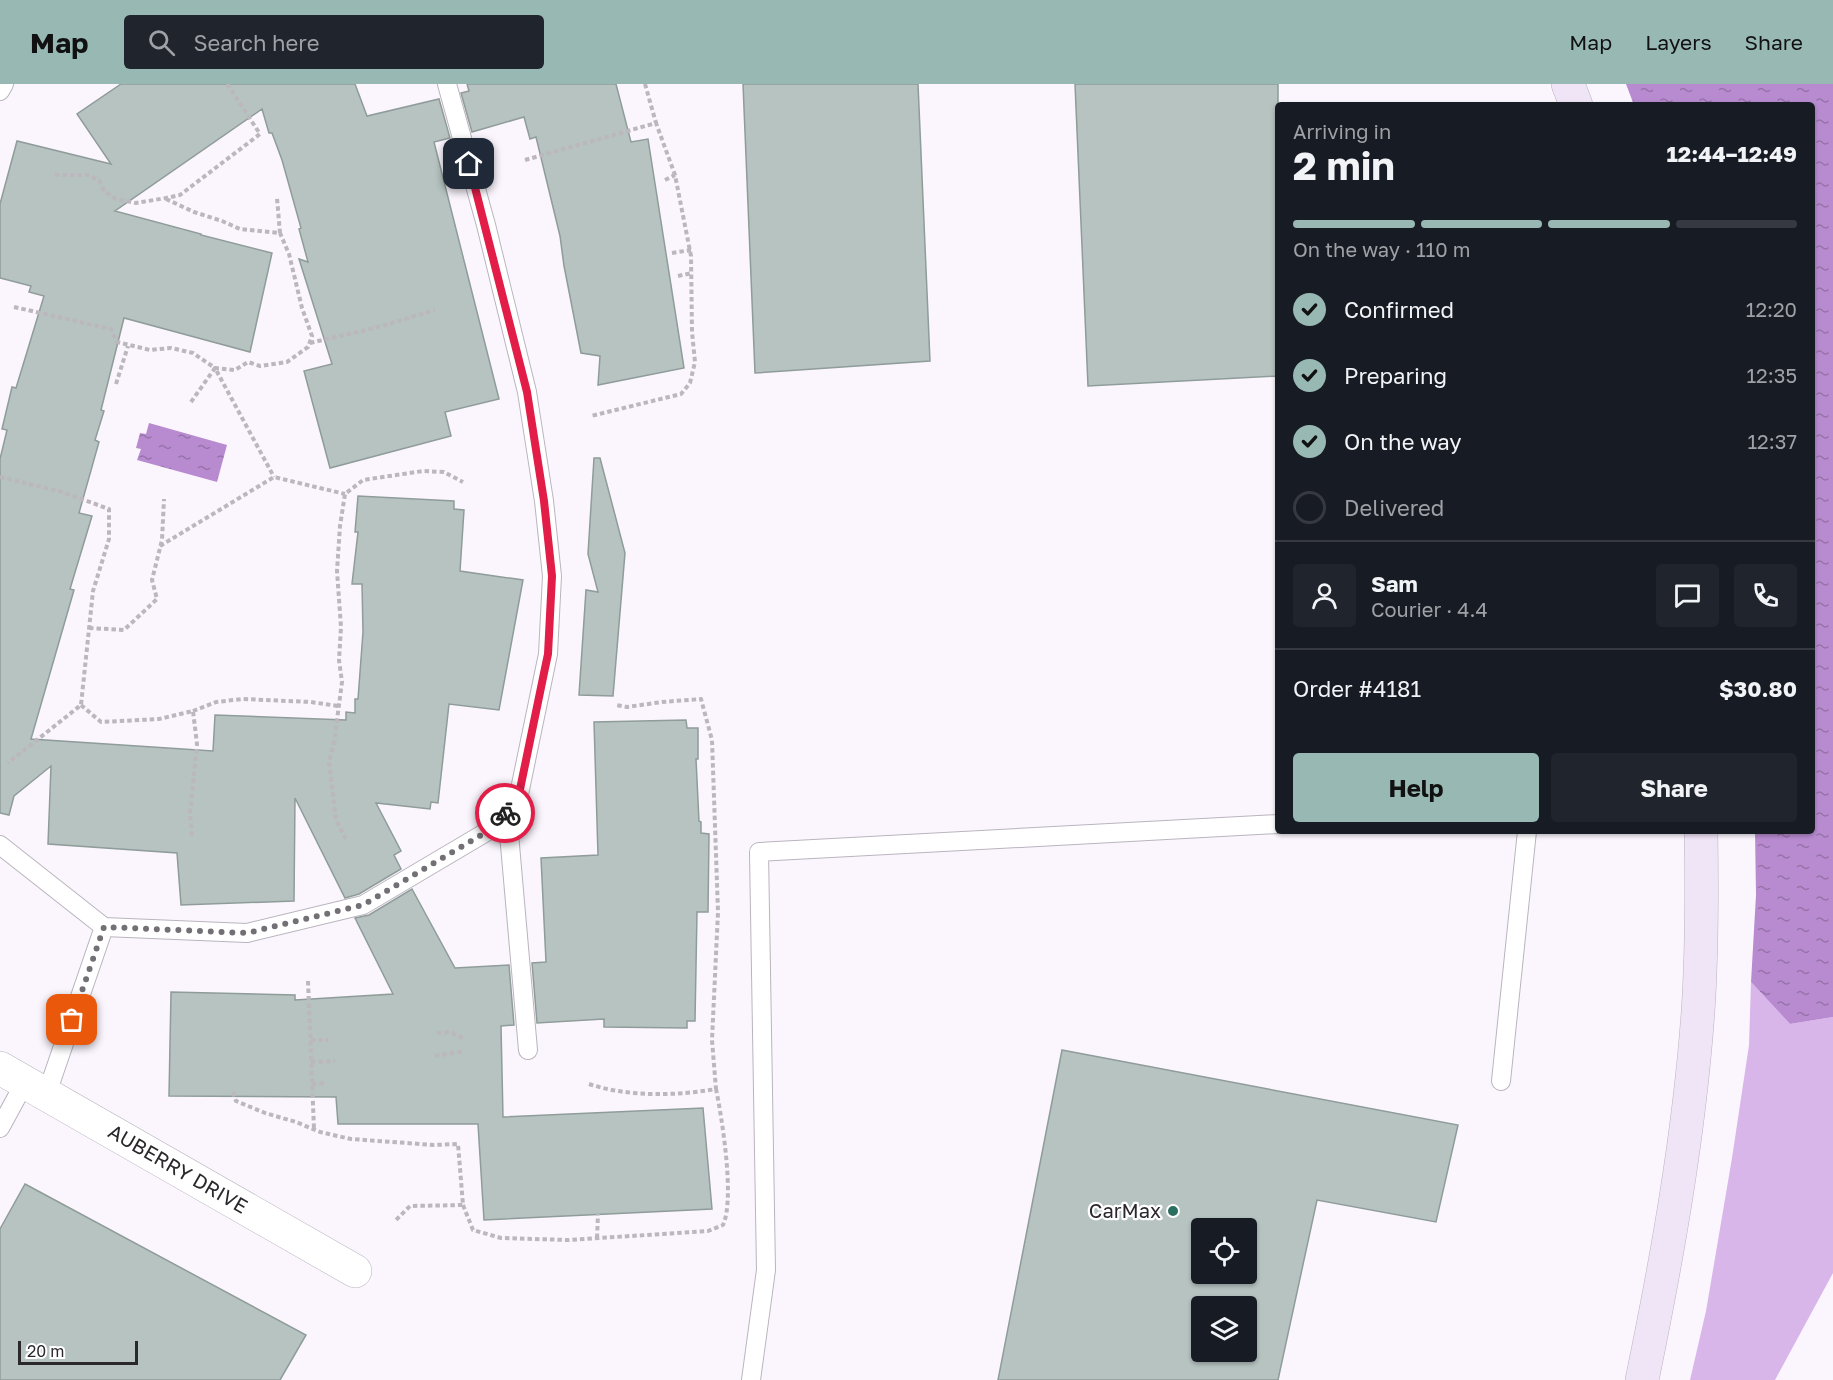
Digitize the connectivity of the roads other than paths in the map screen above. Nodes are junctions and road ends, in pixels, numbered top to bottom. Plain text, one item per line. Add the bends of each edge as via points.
1 (4, 84) edge
2 (447, 84) edge
3 (1568, 84) edge
4 (0, 91) edge
5 (1575, 102) edge
6 (507, 811) junction
7 (1275, 824) edge
8 (1527, 834) edge
9 (1701, 834) edge
10 (0, 845) edge
11 (104, 927) junction
12 (528, 1050) dead end
13 (24, 1081) edge
14 (1501, 1081) dead end
15 (0, 1128) edge
16 (355, 1271) dead end
17 (751, 1380) edge
18 (1642, 1380) edge

1 - 4 lane
2 - 6 lane via 527,392 552,576 548,654 518,799
3 - 5 street
6 - 11 lane via 488,831 363,905 247,933
6 - 12 lane
7 - 17 lane via 759,852 766,1270
8 - 14 lane
9 - 18 street via 1698,1012 1683,1151
10 - 11 lane
11 - 13 lane
13 - 15 lane
13 - 16 street, AUBERRY DRIVE

